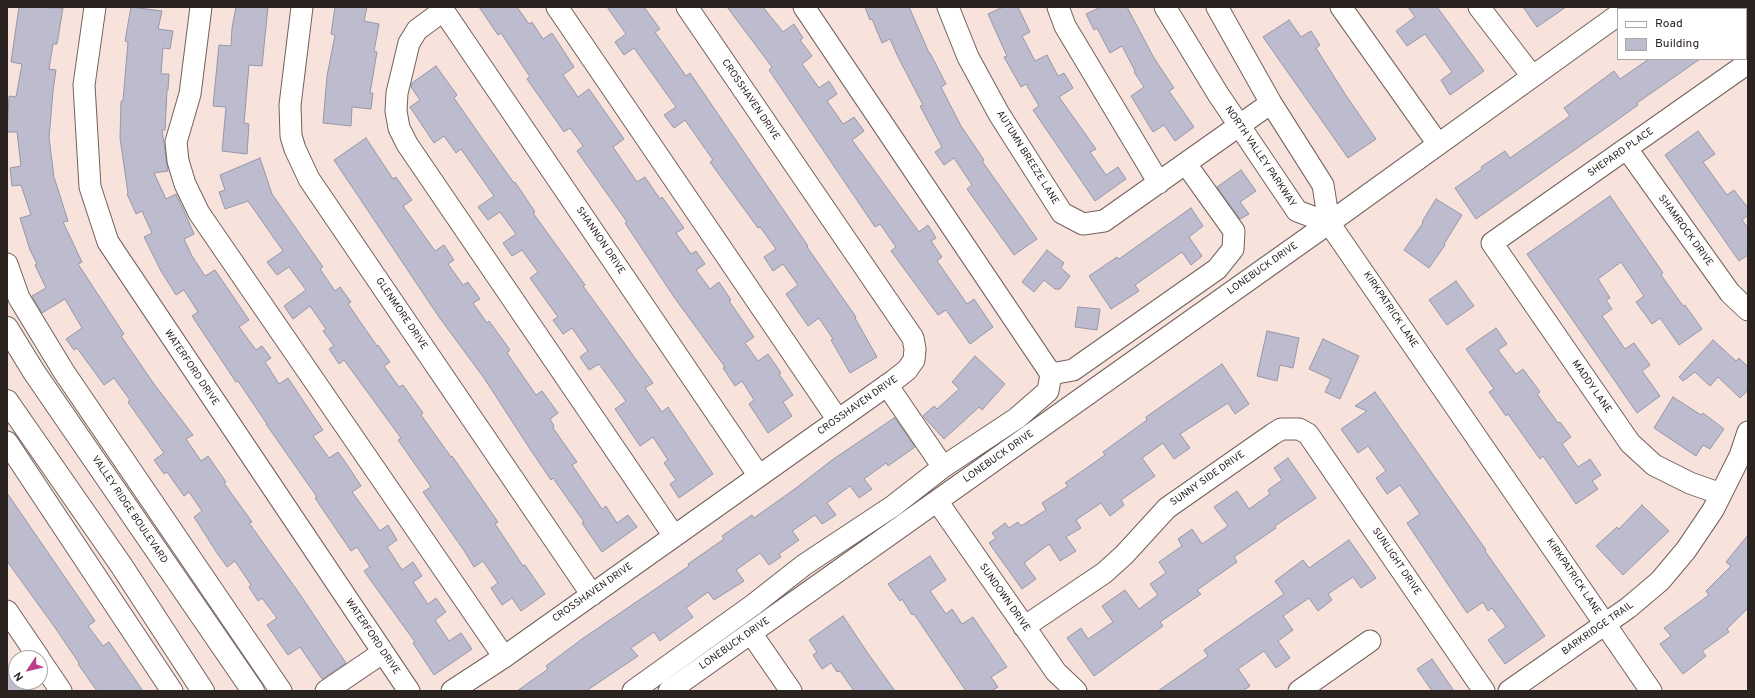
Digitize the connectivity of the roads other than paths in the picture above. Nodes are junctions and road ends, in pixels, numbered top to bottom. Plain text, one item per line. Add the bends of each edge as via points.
1 (94, 7) edge
2 (200, 7) edge
3 (302, 7) edge
4 (557, 7) edge
5 (687, 7) edge
6 (804, 7) edge
7 (948, 7) edge
8 (1058, 7) edge
9 (1165, 7) edge
10 (1217, 7) edge
11 (1342, 7) edge
12 (1479, 7) edge
13 (442, 9) edge
14 (1617, 15) edge
15 (1748, 63) edge
16 (1532, 76) junction
17 (1271, 103) junction
18 (1240, 126) junction
19 (1438, 144) junction
20 (1627, 149) junction
21 (1186, 164) junction
22 (1159, 183) junction
23 (1329, 223) junction
24 (1492, 243) joint
25 (7, 264) edge
26 (1748, 310) edge
27 (7, 328) edge
28 (1052, 374) junction
29 (887, 385) junction
30 (7, 401) edge
31 (838, 420) junction
32 (1748, 432) edge
33 (1308, 434) joint
34 (7, 442) edge
35 (943, 467) junction
36 (759, 476) junction
37 (1721, 494) junction
38 (937, 501) junction
39 (674, 536) junction
40 (592, 595) junction
41 (7, 611) edge
42 (1605, 624) junction
43 (1024, 627) junction
44 (751, 633) junction
45 (1370, 641) dead end
46 (33, 650) edge
47 (382, 653) junction
48 (504, 657) junction
49 (48, 672) edge
50 (61, 691) edge
51 (172, 691) edge
52 (203, 691) edge
53 (253, 691) edge
54 (281, 691) edge
55 (326, 691) edge
56 (409, 691) edge
57 (452, 691) edge
58 (633, 691) edge
59 (669, 691) edge
60 (791, 691) edge
61 (1076, 691) edge
62 (1298, 691) edge
63 (1484, 691) edge
64 (1509, 691) edge
65 (1651, 691) edge

1 - 47 street, WATERFORD DRIVE via 84,85 90,187 108,242
2 - 48 street via 190,94 176,142 184,184 199,213
3 - 40 street, GLENMORE DRIVE via 290,104 294,149 309,179
4 - 31 street
5 - 29 street, CROSSHAVEN DRIVE via 913,338 914,360 907,370
6 - 28 street
7 - 22 street, AUTUMN BREEZE LANE via 968,57 999,114 1062,213 1083,224 1104,221
8 - 22 street via 1065,26
9 - 18 street, NORTH VALLEY PARKWAY
10 - 17 street
11 - 19 street
12 - 16 street
13 - 36 street, SHANNON DRIVE
13 - 39 street via 417,30 409,42 397,93 399,128 407,144
14 - 16 street
15 - 20 street, SHEPARD PLACE
16 - 19 street
17 - 18 street, AUTUMN BREEZE LANE
17 - 23 street via 1323,185
18 - 21 street, AUTUMN BREEZE LANE
18 - 23 street, NORTH VALLEY PARKWAY via 1297,211
19 - 23 street
20 - 24 street, SHEPARD PLACE
20 - 26 street, SHAMROCK DRIVE via 1730,293
21 - 22 street, AUTUMN BREEZE LANE
21 - 28 street via 1234,232 1233,249 1217,269 1073,370
23 - 38 street, LONEBUCK DRIVE
23 - 42 street, KIRKPATRICK LANE
24 - 37 street, MADDY LANE via 1630,443 1654,465
25 - 54 street via 19,298 64,372
27 - 53 main road, VALLEY RIDGE BOULEVARD via 34,372
28 - 35 street via 1048,392 1017,418
29 - 31 street, CROSSHAVEN DRIVE
29 - 35 street
30 - 52 main road via 121,566
31 - 36 street, CROSSHAVEN DRIVE
32 - 37 street, BARKRIDGE TRAIL via 1740,456
33 - 43 street, SUNNY SIDE DRIVE via 1290,428 1272,434 1168,508 1104,573
33 - 63 street, SUNLIGHT DRIVE
34 - 51 street
35 - 58 street via 893,506 804,565
36 - 39 street, CROSSHAVEN DRIVE
37 - 42 street, BARKRIDGE TRAIL via 1686,550 1660,581
38 - 43 street, SUNDOWN DRIVE
38 - 44 street, LONEBUCK DRIVE
39 - 40 street, CROSSHAVEN DRIVE
40 - 48 street, CROSSHAVEN DRIVE
41 - 46 street
42 - 64 street, BARKRIDGE TRAIL
42 - 65 street, KIRKPATRICK LANE
43 - 61 street, SUNDOWN DRIVE via 1056,672
44 - 59 street, LONEBUCK DRIVE
44 - 60 street
45 - 62 street
47 - 55 street
47 - 56 street, WATERFORD DRIVE
48 - 57 street, CROSSHAVEN DRIVE
49 - 50 street

